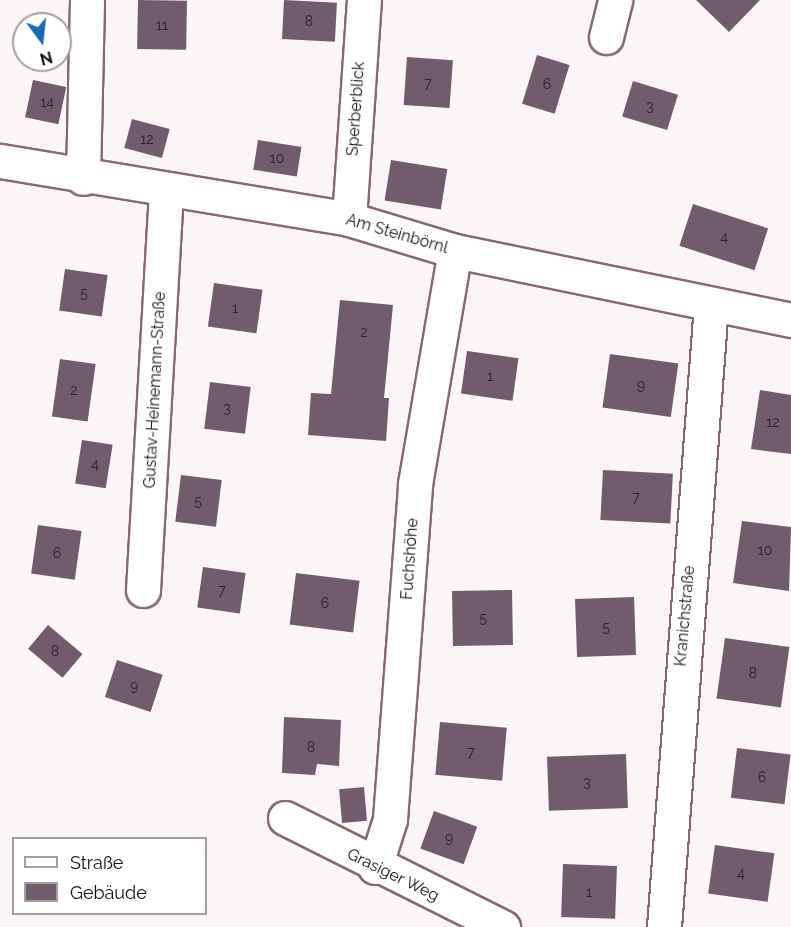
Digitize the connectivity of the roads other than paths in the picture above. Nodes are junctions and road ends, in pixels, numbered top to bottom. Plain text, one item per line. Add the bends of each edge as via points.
1 (87, 0) edge
2 (364, 0) edge
3 (615, 0) edge
4 (606, 37) dead end
5 (0, 161) edge
6 (83, 178) junction
7 (166, 191) junction
8 (349, 219) junction
9 (455, 251) junction
10 (711, 305) junction
11 (791, 320) edge
12 (143, 590) dead end
13 (285, 818) dead end
14 (375, 867) junction
15 (503, 927) edge
16 (664, 927) edge

1 - 6 street
2 - 8 street, Sperberblick
3 - 4 street
5 - 6 street, Am Steinbörnl
6 - 7 street, Am Steinbörnl
7 - 8 street, Am Steinbörnl
7 - 12 street, Gustav-Heinemann-Straße
8 - 9 street, Am Steinbörnl
9 - 10 street, Am Steinbörnl
9 - 14 street, Fuchshöhe via 415,484 390,819
10 - 11 street, Am Steinbörnl
10 - 16 street, Kranichstraße
13 - 14 street, Grasiger Weg
14 - 15 street, Grasiger Weg

